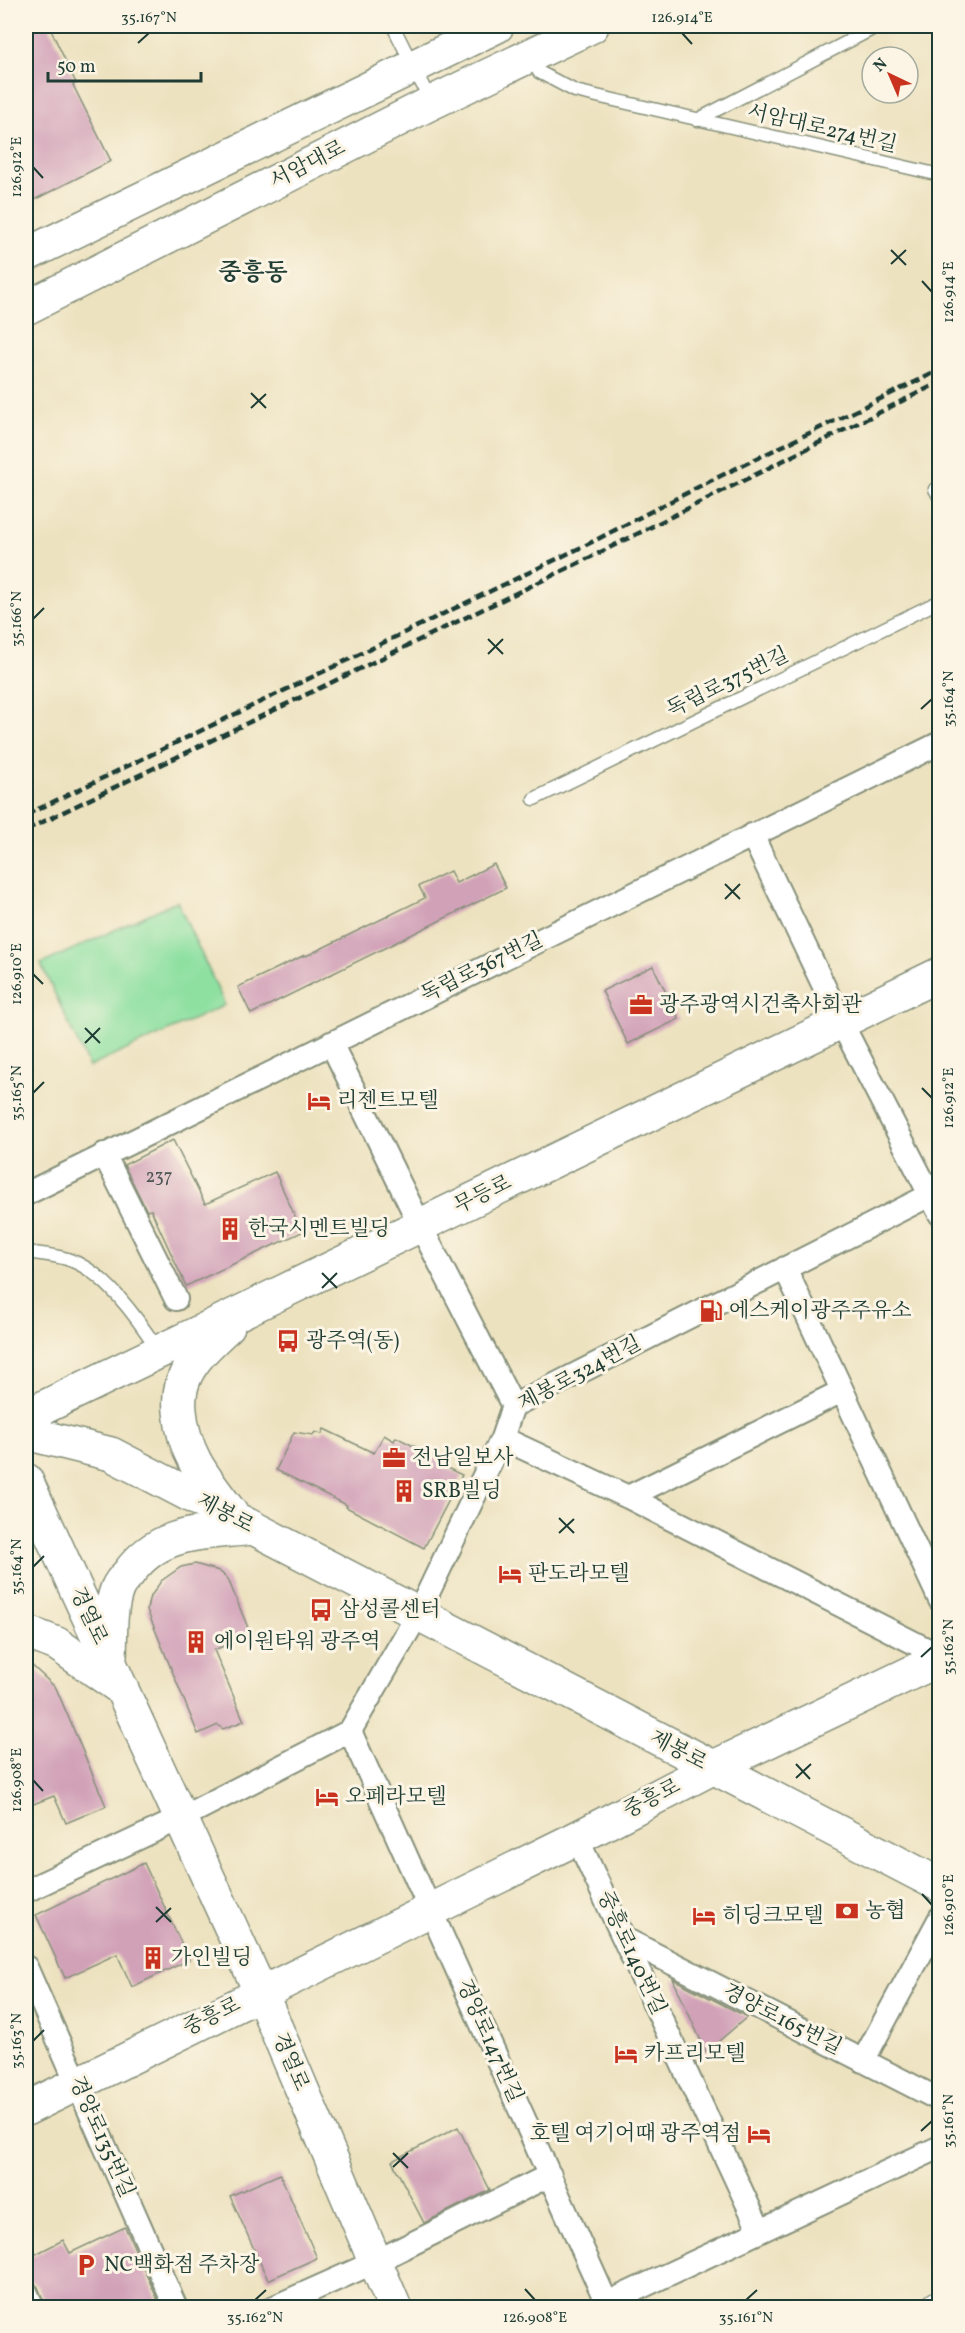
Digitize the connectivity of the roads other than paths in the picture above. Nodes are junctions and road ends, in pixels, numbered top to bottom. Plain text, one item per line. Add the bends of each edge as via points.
1 (393, 26) edge
2 (497, 26) edge
3 (592, 26) edge
4 (878, 26) edge
5 (530, 55) junction
6 (412, 65) junction
7 (431, 103) junction
8 (697, 120) junction
9 (938, 174) edge
10 (26, 255) edge
11 (26, 308) edge
12 (939, 602) edge
13 (939, 743) edge
14 (534, 799) dead end
15 (752, 835) junction
16 (939, 974) edge
17 (841, 1022) junction
18 (331, 1043) junction
19 (105, 1154) junction
20 (26, 1194) edge
21 (936, 1200) edge
22 (420, 1225) junction
23 (26, 1252) edge
24 (785, 1268) junction
25 (176, 1299) dead end
26 (246, 1308) junction
27 (159, 1351) junction
28 (842, 1391) junction
29 (513, 1406) junction
30 (26, 1416) edge
31 (26, 1433) edge
32 (502, 1438) junction
33 (26, 1480) edge
34 (628, 1497) junction
35 (244, 1524) junction
36 (939, 1600) edge
37 (418, 1614) junction
38 (26, 1632) edge
39 (939, 1658) edge
40 (116, 1676) junction
41 (350, 1731) junction
42 (712, 1768) junction
43 (181, 1818) junction
44 (577, 1838) junction
45 (939, 1885) edge
46 (26, 1891) edge
47 (431, 1910) junction
48 (939, 1918) edge
49 (624, 1939) junction
50 (26, 1967) edge
51 (261, 1993) junction
52 (863, 2061) junction
53 (77, 2083) junction
54 (939, 2100) edge
55 (26, 2109) edge
56 (939, 2147) edge
57 (550, 2175) junction
58 (760, 2231) junction
59 (375, 2262) junction
60 (26, 2292) edge
61 (608, 2305) edge
62 (33, 2307) edge
63 (176, 2307) edge
64 (272, 2307) edge
65 (394, 2307) edge

1 - 6 lane
2 - 6 street, 서암대로
3 - 5 street, 서암대로
4 - 8 lane, 서암대로274번길
5 - 7 street, 서암대로
5 - 8 lane, 서암대로274번길 via 539,72 575,91
6 - 7 lane
6 - 10 street, 서암대로
7 - 11 street, 서암대로
8 - 9 lane, 서암대로274번길
12 - 14 lane, 독립로375번길
13 - 15 street, 독립로367번길
15 - 17 street
15 - 18 street, 독립로367번길
16 - 17 street, 무등로
17 - 21 street
17 - 22 street, 무등로
18 - 19 street, 독립로367번길
18 - 22 street
19 - 20 street, 독립로367번길
19 - 25 street
21 - 24 street, 제봉로324번길
22 - 26 street, 무등로
22 - 29 street
23 - 27 lane via 69,1259 87,1270 136,1317
24 - 28 street
24 - 29 street, 제봉로324번길
26 - 27 street, 무등로
26 - 35 street via 195,1359 183,1380 179,1400 188,1451
27 - 30 street, 무등로
28 - 34 street
28 - 36 street
29 - 32 street, 제봉로324번길
31 - 35 street, 제봉로 via 111,1454
32 - 34 street, 중흥로
32 - 37 street, 제봉로324번길
33 - 40 street, 경열로
34 - 39 street, 중흥로
35 - 37 street, 제봉로
35 - 40 street via 183,1536 153,1547 136,1563 117,1588 111,1619
37 - 41 street
37 - 42 street, 제봉로
38 - 40 street
39 - 42 street, 중흥로
40 - 43 street, 경열로
41 - 43 street
41 - 47 street
42 - 44 street, 중흥로
42 - 45 street, 제봉로
43 - 46 street
43 - 51 street, 경열로
44 - 47 street, 중흥로
44 - 49 street, 중흥로140번길
47 - 51 street, 중흥로
47 - 57 street, 경양로147번길
48 - 52 street
49 - 52 street, 경양로165번길
49 - 58 street, 중흥로140번길
50 - 53 street, 경양로135번길
51 - 53 street, 중흥로
51 - 59 street, 경열로
52 - 54 street, 경양로165번길
53 - 55 street, 중흥로
53 - 63 street, 경양로135번길
56 - 58 street
57 - 59 street
57 - 61 street, 경양로147번길
58 - 61 street, 경양로147번길
59 - 64 street
59 - 65 street, 경열로
60 - 62 street

